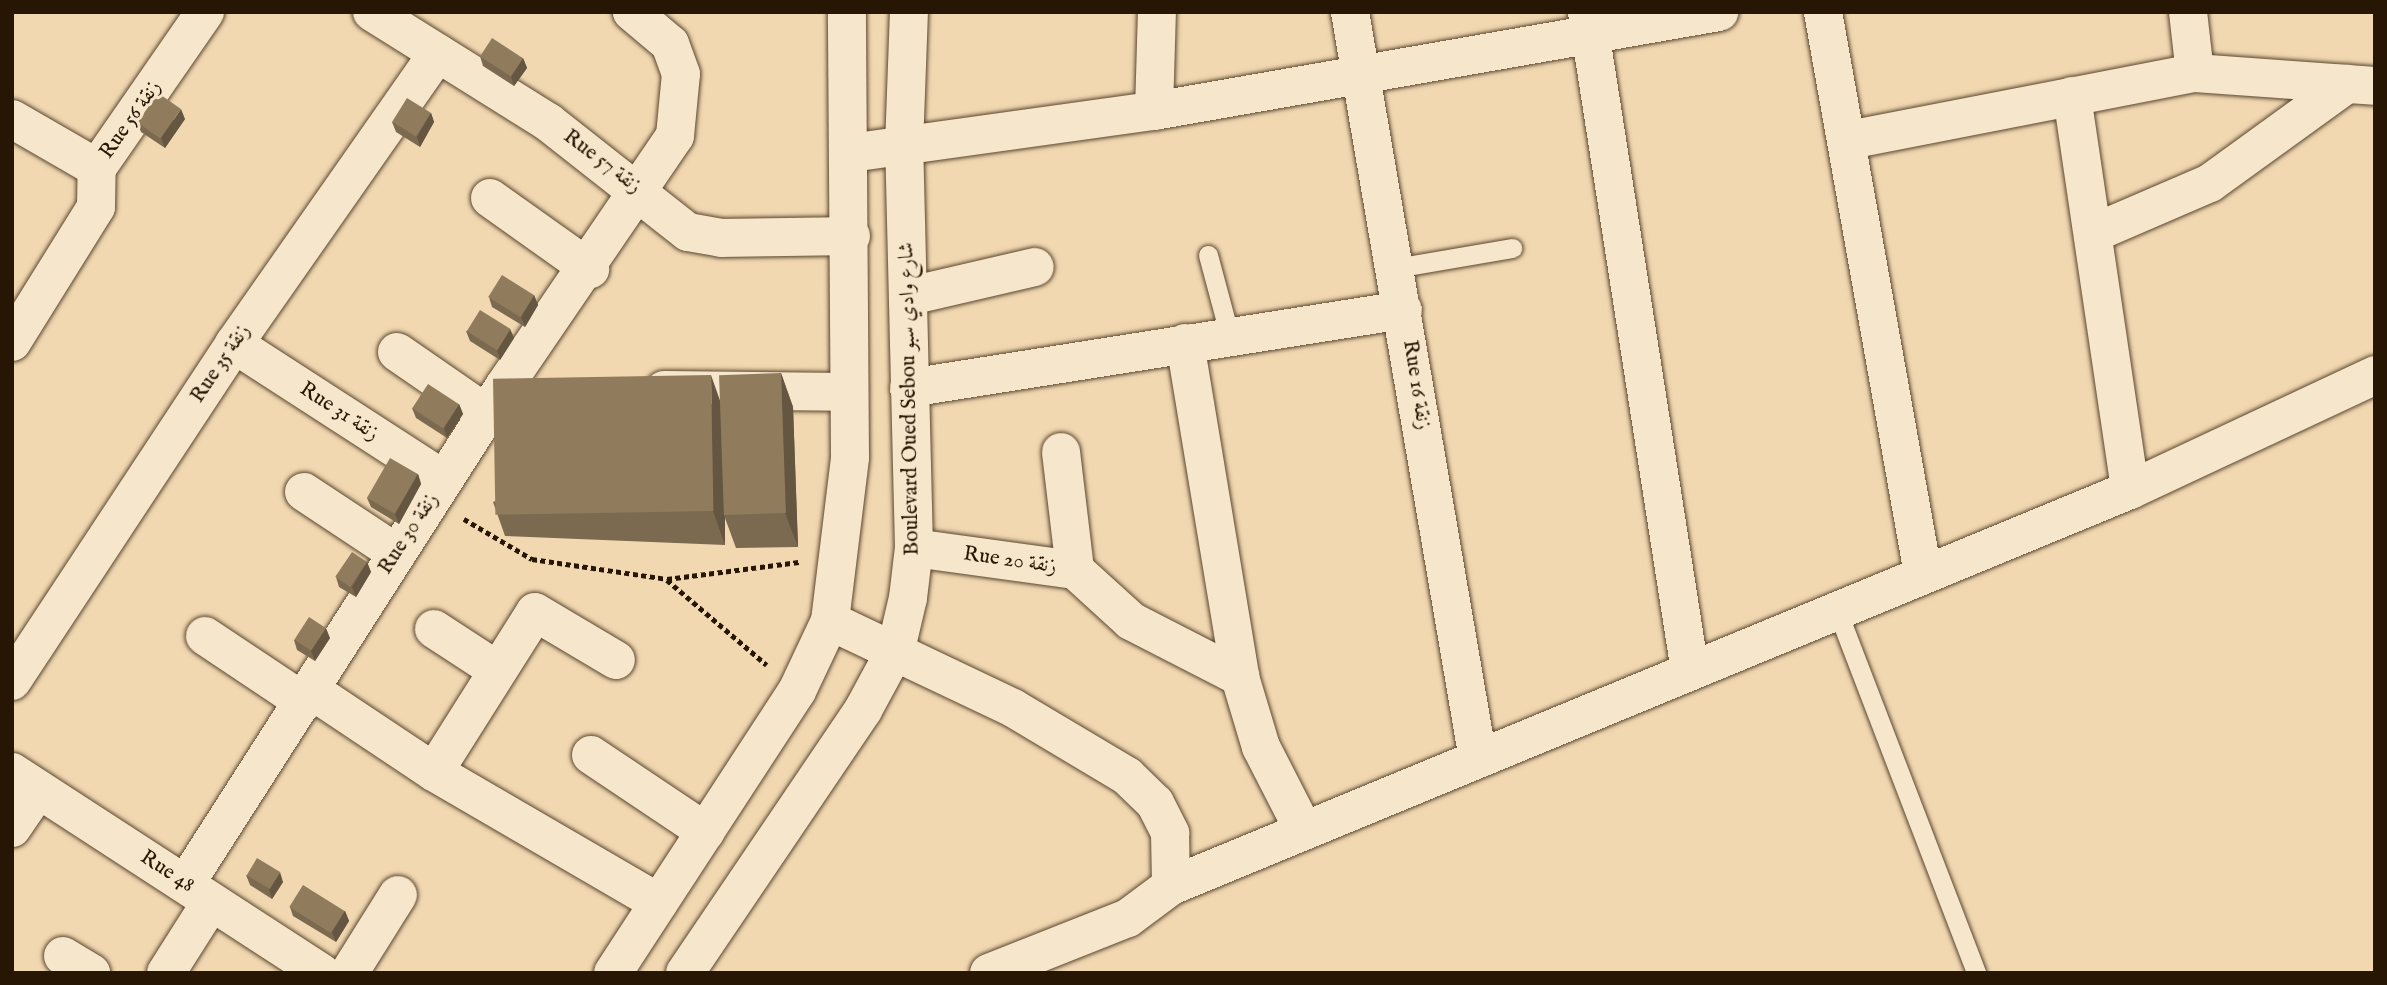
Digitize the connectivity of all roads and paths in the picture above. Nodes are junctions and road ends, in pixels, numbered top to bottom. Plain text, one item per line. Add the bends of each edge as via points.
1 (205, 12) edge
2 (372, 12) edge
3 (632, 12) edge
4 (847, 12) edge
5 (909, 12) edge
6 (1157, 12) edge
7 (1350, 12) edge
8 (1719, 12) edge
9 (1824, 12) edge
10 (2188, 12) edge
11 (1589, 22) edge
12 (438, 53) junction
13 (2195, 73) junction
14 (1359, 74) junction
15 (2361, 85) edge
16 (2072, 96) junction
17 (1154, 111) junction
18 (12, 119) edge
19 (1849, 140) junction
20 (904, 147) junction
21 (850, 153) junction
22 (97, 168) junction
23 (642, 191) junction
24 (490, 198) dead end
25 (2094, 233) junction
26 (851, 236) junction
27 (1511, 248) dead end
28 (1208, 256) dead end
29 (1035, 267) dead end
30 (1395, 268) junction
31 (590, 269) junction
32 (910, 296) junction
33 (1403, 310) junction
34 (1230, 337) junction
35 (12, 342) edge
36 (1185, 343) junction
37 (234, 344) junction
38 (397, 352) dead end
39 (2375, 374) edge
40 (909, 388) junction
41 (544, 389) edge
42 (627, 390) edge
43 (848, 392) junction
44 (495, 401) junction
45 (1061, 452) dead end
46 (437, 490) junction
47 (2130, 490) junction
48 (304, 492) dead end
49 (914, 548) junction
50 (396, 554) junction
51 (842, 556) junction
52 (1075, 570) junction
53 (1923, 574) junction
54 (667, 579) junction
55 (1837, 610) junction
56 (830, 621) junction
57 (434, 629) dead end
58 (205, 636) dead end
59 (895, 649) junction
60 (615, 660) dead end
61 (497, 670) junction
62 (1690, 671) junction
63 (1240, 677) junction
64 (12, 681) edge
65 (797, 691) junction
66 (307, 696) junction
67 (591, 755) dead end
68 (1478, 758) junction
69 (434, 772) junction
70 (25, 781) edge
71 (12, 828) edge
72 (1304, 831) junction
73 (706, 832) junction
74 (1171, 886) junction
75 (199, 893) junction
76 (398, 895) dead end
77 (659, 903) junction
78 (166, 973) edge
79 (321, 973) edge
80 (349, 973) edge
81 (613, 973) edge
82 (685, 973) edge
83 (989, 973) edge
84 (1976, 973) edge

1 - 22 street, Rue 56 زنقة
2 - 12 street, Rue 57 زنقة
3 - 23 street, Rue 30 زنقة via 670,44 681,74 675,136
4 - 21 street
5 - 20 street, Boulevard Oued Sebou شارع وادي سبو
6 - 17 street
7 - 14 street, Rue 16 زنقة
8 - 11 street
9 - 19 street
10 - 13 street
11 - 14 street
11 - 62 street
12 - 23 street, Rue 57 زنقة
12 - 37 street, Rue 35 زنقة
13 - 15 street
13 - 16 street
14 - 17 street
14 - 30 street, Rue 16 زنقة
15 - 25 street via 2210,183
16 - 19 street
16 - 25 street
17 - 20 street
18 - 22 street
19 - 53 street
20 - 21 street
20 - 32 street, Boulevard Oued Sebou شارع وادي سبو
21 - 26 street
22 - 35 street, Rue 56 زنقة via 96,207
23 - 26 street, Rue 57 زنقة via 671,220 702,237
23 - 31 street, Rue 30 زنقة
24 - 31 street
25 - 47 street
26 - 43 street
27 - 30 lane
28 - 34 lane
29 - 32 street
30 - 33 street, Rue 16 زنقة
31 - 44 street, Rue 30 زنقة
32 - 40 street, Boulevard Oued Sebou شارع وادي سبو
33 - 34 street
33 - 68 street, Rue 16 زنقة
34 - 36 street
36 - 40 street
36 - 63 street
37 - 46 street, Rue 31 زنقة
37 - 64 street, Rue 35 زنقة
38 - 44 street
39 - 47 street
40 - 49 street, Boulevard Oued Sebou شارع وادي سبو
41 - 44 street
42 - 43 street
43 - 51 street via 850,457
44 - 46 street, Rue 30 زنقة
45 - 52 street
46 - 50 street, Rue 30 زنقة
46 - 54 path via 532,559
47 - 53 street
48 - 50 street
49 - 52 street, Rue 20 زنقة
49 - 59 street, Boulevard Oued Sebou شارع وادي سبو
50 - 66 street, Rue 30 زنقة
51 - 54 path
51 - 56 street
52 - 63 street, Rue 20 زنقة via 1131,621
53 - 55 street
54 - 65 path
55 - 62 street
55 - 84 lane
56 - 59 street
56 - 65 street
57 - 61 street
58 - 66 street
59 - 74 street via 1013,708 1127,776 1155,803 1170,833
59 - 82 street, Boulevard Oued Sebou شارع وادي سبو via 863,710
60 - 61 street via 535,612
61 - 69 street
62 - 68 street
63 - 72 street via 1261,747
65 - 73 street
66 - 69 street
66 - 75 street, Rue 30 زنقة
67 - 73 street
68 - 72 street
69 - 77 street
70 - 71 street
70 - 75 street, Rue 48
72 - 74 street
73 - 77 street
74 - 83 street via 1128,918
75 - 78 street, Rue 30 زنقة
75 - 79 street, Rue 48
76 - 80 street
77 - 81 street

